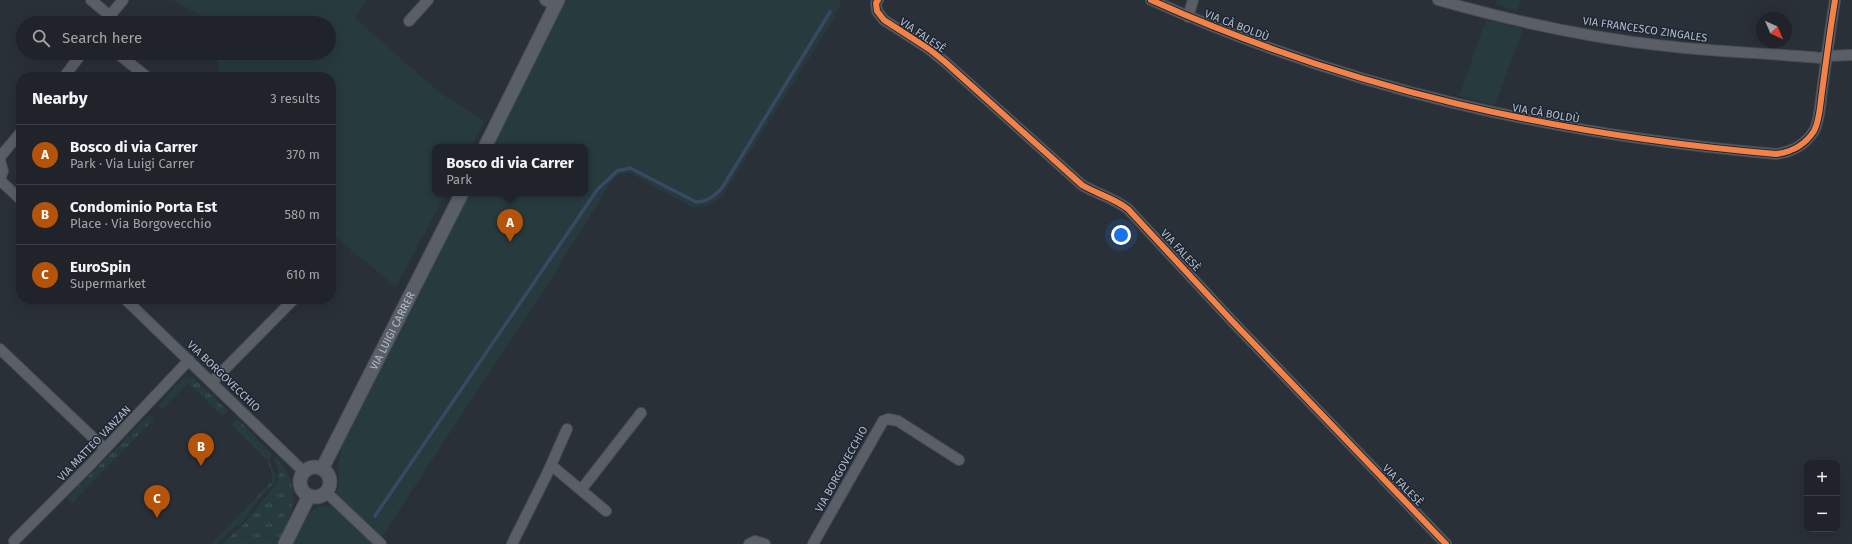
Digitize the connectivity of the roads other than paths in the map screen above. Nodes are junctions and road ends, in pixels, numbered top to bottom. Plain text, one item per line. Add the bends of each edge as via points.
1 (91, 0) edge
2 (123, 0) edge
3 (428, 0) edge
4 (1151, 0) edge
5 (1194, 0) edge
6 (1438, 0) edge
7 (1834, 0) edge
8 (874, 1) edge
9 (553, 2) edge
10 (104, 16) edge
11 (110, 16) edge
12 (1188, 17) junction
13 (410, 21) dead end
14 (1852, 55) edge
15 (1827, 56) junction
16 (77, 60) edge
17 (126, 60) edge
18 (68, 72) edge
19 (141, 72) edge
20 (16, 138) edge
21 (486, 144) edge
22 (0, 157) edge
23 (0, 161) edge
24 (0, 179) edge
25 (16, 195) edge
26 (460, 196) edge
27 (130, 304) edge
28 (289, 304) edge
29 (0, 349) edge
30 (189, 360) junction
31 (212, 382) junction
32 (640, 413) dead end
33 (567, 428) dead end
34 (105, 449) junction
35 (959, 460) dead end
36 (551, 465) junction
37 (322, 469) junction
38 (304, 472) junction
39 (582, 490) junction
40 (326, 492) junction
41 (309, 496) junction
42 (606, 511) dead end
43 (14, 541) dead end
44 (285, 544) edge
45 (381, 544) edge
46 (512, 544) edge
47 (749, 544) edge
48 (765, 544) edge
49 (813, 544) edge
50 (1446, 544) edge

1 - 10 street
2 - 11 street
3 - 13 street
4 - 12 street, VIA CÀ BOLDÙ
5 - 12 street
6 - 15 street, VIA FRANCESCO ZINGALES via 1521,21 1665,46 1820,58
7 - 15 street, VIA CÀ BOLDÙ
8 - 50 street, VIA FALESÈ via 877,11 884,20 944,60 1082,185 1116,200 1128,209
9 - 21 street
12 - 15 street, VIA CÀ BOLDÙ via 1333,71 1494,114 1565,128 1696,147 1776,154 1802,144 1815,129
14 - 15 street, VIA FRANCESCO ZINGALES
16 - 18 street
17 - 19 street
20 - 22 street
23 - 24 street via 3,171
24 - 25 street
26 - 37 street, VIA LUIGI CARRER
27 - 30 street, VIA BORGOVECCHIO
28 - 31 street
29 - 34 street
30 - 31 street, VIA BORGOVECCHIO
30 - 34 street, VIA MATTEO VANZAN
31 - 38 street, VIA BORGOVECCHIO
32 - 39 street
33 - 36 street
34 - 43 street, VIA MATTEO VANZAN
35 - 49 street, VIA BORGOVECCHIO via 898,421 882,421
36 - 39 street
36 - 46 street
37 - 38 street via 314,468
37 - 40 street via 329,479
38 - 41 street via 301,484
39 - 42 street
40 - 41 street via 318,496
40 - 45 street
41 - 44 street
47 - 48 street via 755,541

